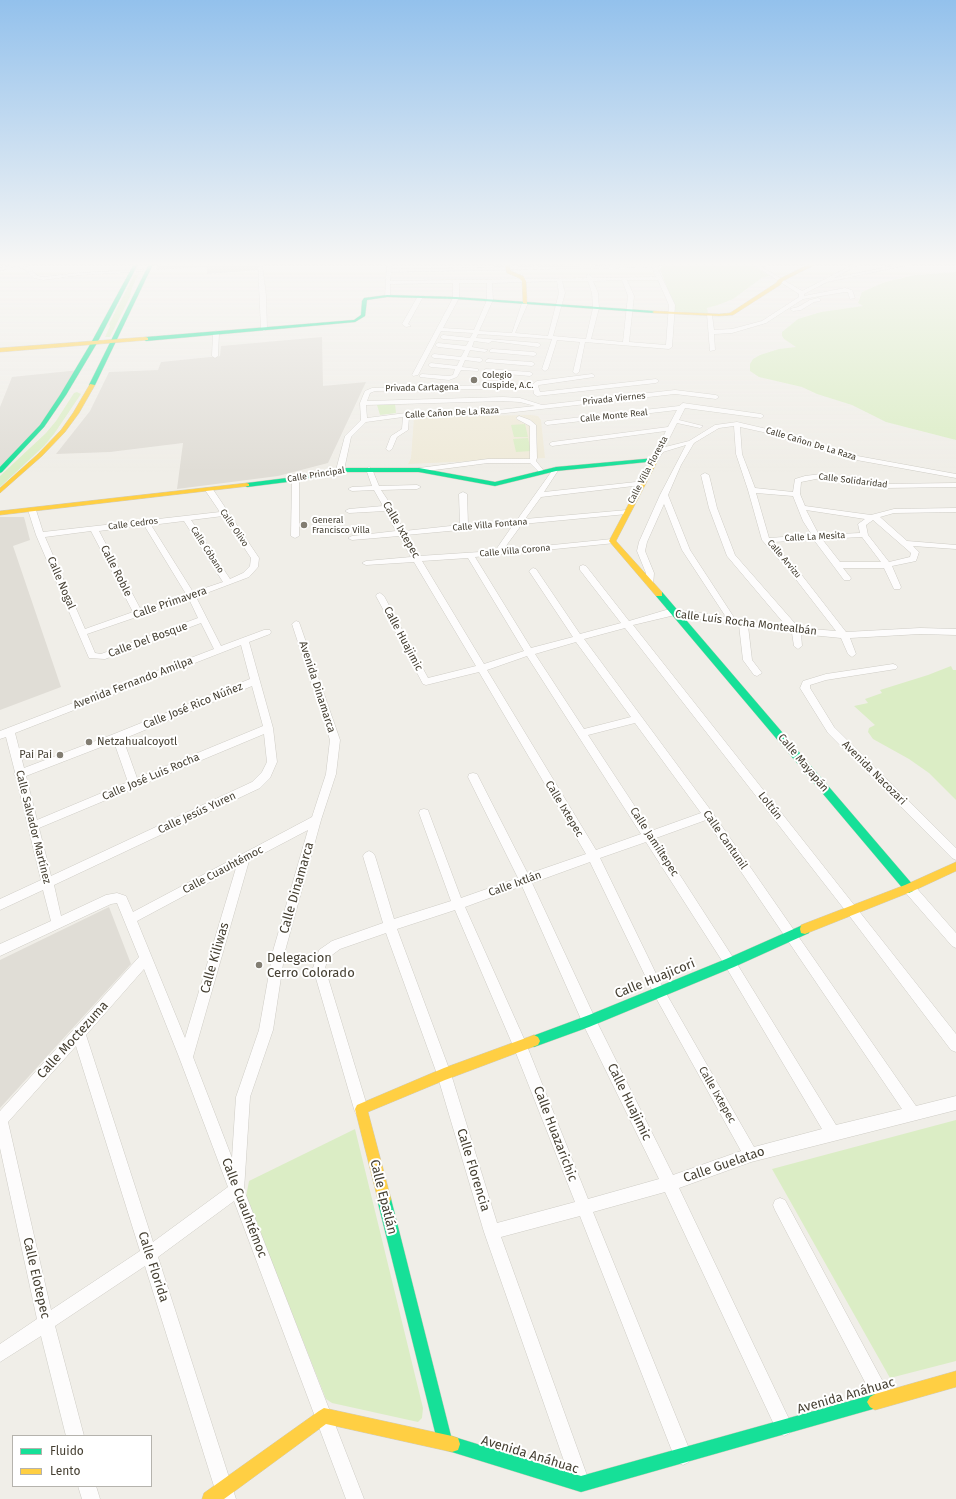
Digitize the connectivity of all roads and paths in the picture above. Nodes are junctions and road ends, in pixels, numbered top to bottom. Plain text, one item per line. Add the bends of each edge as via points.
1 (100, 332) edge
2 (119, 332) edge
3 (229, 332) edge
4 (437, 332) edge
5 (476, 332) joint
6 (554, 332) edge
7 (589, 332) edge
8 (627, 332) edge
9 (670, 332) edge
10 (711, 332) edge
11 (216, 333) junction
12 (514, 334) junction
13 (443, 337) dead end
14 (552, 338) junction
15 (473, 339) junction
16 (586, 340) junction
17 (114, 342) junction
18 (512, 342) junction
19 (94, 343) junction
20 (626, 343) junction
21 (538, 344) dead end
22 (438, 346) dead end
23 (468, 348) junction
24 (0, 350) edge
25 (485, 350) dead end
26 (712, 350) dead end
27 (492, 351) dead end
28 (509, 352) junction
29 (534, 354) dead end
30 (215, 356) dead end
31 (434, 356) dead end
32 (464, 358) junction
33 (480, 360) dead end
34 (488, 361) dead end
35 (505, 362) junction
36 (532, 364) dead end
37 (431, 366) dead end
38 (459, 368) junction
39 (546, 369) dead end
40 (476, 370) dead end
41 (486, 371) dead end
42 (502, 372) junction
43 (576, 372) dead end
44 (530, 374) dead end
45 (415, 375) dead end
46 (422, 376) dead end
47 (592, 376) dead end
48 (656, 381) dead end
49 (93, 384) junction
50 (69, 385) junction
51 (536, 385) junction
52 (692, 386) dead end
53 (537, 394) junction
54 (716, 397) dead end
55 (684, 402) junction
56 (540, 407) junction
57 (369, 408) junction
58 (406, 415) junction
59 (761, 416) dead end
60 (519, 418) dead end
61 (364, 420) junction
62 (674, 421) junction
63 (547, 423) dead end
64 (737, 424) junction
65 (700, 426) dead end
66 (670, 429) junction
67 (691, 442) junction
68 (552, 444) dead end
69 (389, 449) dead end
70 (661, 450) junction
71 (655, 460) junction
72 (532, 461) junction
73 (369, 469) junction
74 (556, 469) junction
75 (340, 470) junction
76 (419, 470) junction
77 (0, 471) edge
78 (542, 472) junction
79 (705, 475) dead end
80 (956, 476) edge
81 (295, 478) junction
82 (642, 484) junction
83 (956, 485) edge
84 (376, 487) junction
85 (417, 487) dead end
86 (352, 489) dead end
87 (0, 490) edge
88 (209, 490) junction
89 (752, 490) junction
90 (463, 494) dead end
91 (796, 494) junction
92 (540, 495) junction
93 (664, 495) junction
94 (389, 508) junction
95 (806, 508) dead end
96 (32, 510) junction
97 (956, 510) edge
98 (349, 511) dead end
99 (627, 512) junction
100 (0, 514) edge
101 (225, 514) junction
102 (872, 517) junction
103 (186, 518) junction
104 (146, 523) junction
105 (518, 523) junction
106 (464, 527) junction
107 (94, 529) junction
108 (401, 533) junction
109 (40, 535) junction
110 (864, 535) junction
111 (295, 536) dead end
112 (352, 538) dead end
113 (817, 538) junction
114 (766, 540) junction
115 (612, 541) junction
116 (907, 544) junction
117 (956, 547) edge
118 (497, 553) junction
119 (470, 555) junction
120 (417, 559) junction
121 (366, 563) dead end
122 (887, 564) junction
123 (837, 565) junction
124 (254, 567) joint
125 (583, 568) dead end
126 (533, 571) dead end
127 (848, 578) dead end
128 (228, 583) junction
129 (650, 584) junction
130 (897, 587) dead end
131 (192, 595) junction
132 (380, 596) dead end
133 (675, 612) junction
134 (138, 613) junction
135 (203, 619) junction
136 (732, 620) junction
137 (743, 622) junction
138 (296, 624) dead end
139 (627, 624) junction
140 (796, 631) junction
141 (267, 632) dead end
142 (956, 632) edge
143 (82, 633) junction
144 (844, 634) junction
145 (579, 638) junction
146 (244, 641) junction
147 (798, 646) dead end
148 (219, 650) junction
149 (529, 652) junction
150 (852, 654) dead end
151 (92, 656) joint
152 (893, 667) dead end
153 (482, 668) junction
154 (757, 673) dead end
155 (255, 681) junction
156 (426, 682) joint
157 (637, 719) junction
158 (268, 728) junction
159 (5, 733) edge
160 (583, 733) junction
161 (117, 737) junction
162 (20, 774) junction
163 (474, 777) dead end
164 (134, 784) junction
165 (424, 813) dead end
166 (708, 814) junction
167 (316, 820) junction
168 (33, 826) junction
169 (649, 835) junction
170 (956, 855) edge
171 (369, 856) dead end
172 (592, 856) junction
173 (244, 859) junction
174 (956, 866) edge
175 (525, 880) junction
176 (47, 884) junction
177 (910, 888) junction
178 (458, 904) junction
179 (0, 905) edge
180 (852, 910) junction
181 (130, 919) junction
182 (57, 922) junction
183 (390, 926) junction
184 (790, 935) junction
185 (956, 942) edge
186 (0, 950) edge
187 (323, 954) joint
188 (145, 959) junction
189 (730, 963) junction
190 (658, 992) junction
191 (589, 1021) junction
192 (79, 1034) junction
193 (956, 1045) edge
194 (520, 1046) junction
195 (186, 1057) junction
196 (444, 1074) junction
197 (956, 1103) edge
198 (361, 1109) junction
199 (913, 1113) junction
200 (0, 1120) edge
201 (834, 1133) junction
202 (752, 1154) junction
203 (669, 1184) junction
204 (237, 1190) junction
205 (780, 1205) dead end
206 (584, 1207) junction
207 (492, 1232) junction
208 (149, 1254) junction
209 (46, 1322) junction
210 (0, 1354) edge
211 (956, 1379) edge
212 (883, 1399) junction
213 (324, 1416) junction
214 (784, 1427) junction
215 (75, 1435) edge
216 (445, 1442) junction
217 (683, 1456) junction
218 (581, 1484) junction
219 (88, 1487) edge
220 (226, 1493) edge
221 (91, 1499) edge
222 (210, 1499) edge
223 (355, 1499) edge

1 - 19 street
2 - 17 street
3 - 11 street
4 - 45 street
5 - 12 street
5 - 15 street
6 - 14 street
7 - 16 street
8 - 20 street
9 - 20 street via 669,347
10 - 26 street
11 - 17 street
11 - 30 street
12 - 14 street
12 - 18 street
13 - 15 street
14 - 16 street
14 - 39 street
15 - 18 street
15 - 23 street
16 - 20 street
16 - 43 street
17 - 19 street
17 - 49 street
18 - 21 street
18 - 28 street
19 - 24 street
19 - 50 street
22 - 23 street
23 - 25 street
23 - 32 street
27 - 28 street
28 - 29 street
28 - 35 street
31 - 32 street
32 - 33 street
32 - 38 street
34 - 35 street
35 - 36 street
35 - 42 street
37 - 38 street
38 - 40 street
38 - 46 street via 453,378
41 - 42 street
42 - 44 street
47 - 51 street, Privada Cartagena
48 - 53 street
49 - 50 street
49 - 87 street via 63,431
50 - 77 street via 46,421
51 - 53 street
51 - 57 street, Privada Cartagena via 374,389 367,392
52 - 55 street, Calle Villa Floresta
53 - 56 street
54 - 55 street
55 - 56 street, Privada Viernes via 675,392
55 - 59 street
55 - 62 street, Calle Villa Floresta
55 - 63 street, Calle Monte Real
56 - 57 street via 512,399
56 - 58 street, Calle Cañon De La Raza via 488,413
57 - 58 street, Calle Cañon De La Raza
57 - 61 street, Calle Cañon De La Raza
57 - 61 street
58 - 69 street via 405,430 394,436
60 - 72 street via 533,425
61 - 75 street via 348,436
62 - 65 street
62 - 66 street, Calle Villa Floresta
64 - 67 street via 717,426
64 - 80 street, Calle Cañon De La Raza via 772,431 851,457
64 - 89 street, Calle Arvizu via 739,454
66 - 68 street, Calle Monte Real
66 - 70 street, Calle Villa Floresta
67 - 70 street
67 - 93 street
70 - 71 street, Calle Villa Floresta
71 - 74 street, Calle Principal
71 - 82 street, Calle Villa Floresta
72 - 76 street via 488,461
72 - 78 street
73 - 75 street, Calle Principal
73 - 76 street, Calle Principal
73 - 84 street, Calle Ixtepec
74 - 78 street, Calle Principal
74 - 92 street
75 - 81 street, Calle Principal
76 - 78 street, Calle Principal via 486,484
79 - 140 street via 713,508 731,556
81 - 88 street, Calle Principal
81 - 111 street
82 - 92 street
82 - 99 street, Calle Villa Floresta
83 - 91 street, Calle Solidaridad via 883,486 812,476 798,481
84 - 85 street
84 - 86 street
84 - 94 street, Calle Ixtepec
88 - 96 street, Calle Principal
88 - 101 street, Calle Olivo
89 - 91 street
89 - 114 street, Calle Arvizu
90 - 106 street
91 - 113 street
92 - 105 street
93 - 129 street via 641,551 650,573
93 - 136 street via 686,550
94 - 98 street
94 - 108 street, Calle Ixtepec
95 - 102 street
96 - 100 street, Calle Principal
96 - 109 street, Calle Nogal
97 - 102 street via 894,511
99 - 105 street, Calle Villa Fontana
99 - 115 street, Calle Villa Floresta
101 - 103 street, Calle Cedros
101 - 124 street, Calle Olivo via 255,558
102 - 110 street via 862,524
102 - 116 street via 879,519 886,528
103 - 104 street, Calle Cedros
103 - 128 street, Calle Cóbano
104 - 107 street, Calle Cedros
104 - 131 street
105 - 106 street, Calle Villa Fontana
105 - 118 street
106 - 108 street, Calle Villa Fontana
107 - 109 street, Calle Cedros
107 - 134 street, Calle Roble
108 - 112 street, Calle Villa Fontana
108 - 120 street, Calle Ixtepec
109 - 143 street, Calle Nogal
110 - 113 street, Calle La Mesita
110 - 122 street
113 - 114 street, Calle La Mesita
113 - 123 street
114 - 144 street, Calle Arvizu
115 - 118 street, Calle Villa Corona
115 - 129 street, Calle Mayapán
116 - 117 street
116 - 122 street via 915,552 914,559
118 - 119 street, Calle Villa Corona
119 - 120 street, Calle Villa Corona
119 - 149 street, Calle Jamiltepec
120 - 121 street, Calle Villa Corona
120 - 153 street, Calle Ixtepec
122 - 123 street
122 - 130 street
123 - 127 street
124 - 128 street, Calle Primavera via 246,575
125 - 139 street, Loltún
126 - 145 street, Calle Cantunil
128 - 131 street, Calle Primavera
129 - 133 street, Calle Mayapán
131 - 134 street, Calle Primavera
131 - 135 street
132 - 156 street, Calle Huajimic
133 - 136 street, Calle Luís Rocha Montealbán
133 - 139 street, Calle Luís Rocha Montealbán
133 - 177 street, Calle Mayapán
134 - 143 street, Calle Primavera
135 - 148 street
135 - 151 street, Calle Del Bosque via 102,657
136 - 137 street, Calle Luís Rocha Montealbán
137 - 140 street, Calle Luís Rocha Montealbán
137 - 154 street via 748,660
138 - 167 street, Avenida Dinamarca via 334,740 331,774
139 - 145 street, Calle Luís Rocha Montealbán
139 - 180 street, Loltún
140 - 144 street, Calle Luís Rocha Montealbán
140 - 147 street
141 - 146 street, Avenida Fernando Amilpa
142 - 144 street, Calle Luís Rocha Montealbán
143 - 151 street, Calle Nogal
144 - 150 street, Calle Arvizu
145 - 149 street, Calle Luís Rocha Montealbán
145 - 157 street, Calle Cantunil
146 - 148 street, Avenida Fernando Amilpa
146 - 155 street, Calle Jesús Yuren
148 - 159 street, Avenida Fernando Amilpa
149 - 153 street, Calle Luís Rocha Montealbán
149 - 160 street, Calle Jamiltepec
152 - 170 street, Avenida Nacozari via 834,676 806,683 804,688 831,730
153 - 156 street, Calle Luís Rocha Montealbán
153 - 172 street, Calle Ixtepec
155 - 158 street, Calle Jesús Yuren
155 - 161 street, Calle José Rico Núñez
157 - 160 street
157 - 166 street, Calle Cantunil
158 - 164 street, Calle José Luis Rocha
158 - 176 street, Calle Jesús Yuren via 272,762 256,786
159 - 162 street, Calle Salvador Martínez
160 - 169 street, Calle Jamiltepec
161 - 162 street, Calle José Rico Núñez
161 - 164 street
162 - 168 street, Calle Salvador Martínez
163 - 175 street, Calle Huajimic
164 - 168 street, Calle José Luis Rocha
165 - 178 street, Calle Huazarichic
166 - 169 street, Calle Ixtlán
166 - 184 street, Calle Cantunil
167 - 173 street, Calle Cuauhtémoc
167 - 204 street, Calle Dinamarca via 279,951 266,1030 243,1097
168 - 176 street, Calle Salvador Martínez
169 - 172 street, Calle Ixtlán
169 - 189 street, Calle Jamiltepec
171 - 183 street, Calle Florencia
172 - 175 street, Calle Ixtlán
172 - 190 street, Calle Ixtepec
173 - 181 street, Calle Cuauhtémoc
173 - 195 street, Calle Kiliwas
174 - 177 street, Calle Huajicori
175 - 178 street, Calle Ixtlán
175 - 191 street, Calle Huajimic
176 - 179 street, Calle Jesús Yuren
176 - 182 street, Calle Salvador Martínez
177 - 180 street, Calle Huajicori
177 - 185 street, Calle Mayapán
178 - 183 street, Calle Ixtlán
178 - 194 street, Calle Huazarichic
180 - 184 street, Calle Huajicori
180 - 193 street, Loltún
181 - 182 street, Calle Cuauhtémoc via 122,900 113,898
181 - 188 street, Calle Cuauhtémoc
182 - 186 street, Calle Cuauhtémoc
183 - 187 street, Calle Ixtlán via 336,945
183 - 196 street, Calle Florencia
184 - 189 street, Calle Huajicori
184 - 199 street, Calle Cantunil
187 - 198 street, Calle Epatlán via 319,968
188 - 192 street, Calle Moctezuma
188 - 195 street, Calle Cuauhtémoc
189 - 190 street, Calle Huajicori
189 - 201 street, Calle Jamiltepec
190 - 191 street, Calle Huajicori
190 - 202 street, Calle Ixtepec
191 - 194 street, Calle Huajicori
191 - 203 street, Calle Huajimic
192 - 200 street, Calle Moctezuma
192 - 208 street, Calle Florida
194 - 196 street, Calle Huajicori
194 - 206 street, Calle Huazarichic
195 - 204 street, Calle Cuauhtémoc
196 - 198 street, Calle Huajicori
196 - 207 street, Calle Florencia
197 - 199 street, Calle Guelatao
198 - 216 street, Calle Epatlán
199 - 201 street, Calle Guelatao
200 - 209 street, Calle Elotepec
201 - 202 street, Calle Guelatao
202 - 203 street, Calle Guelatao
203 - 206 street, Calle Guelatao
203 - 214 street, Calle Huajimic
204 - 208 street
204 - 213 street, Calle Cuauhtémoc
205 - 212 street
206 - 207 street, Calle Guelatao
206 - 217 street, Calle Huazarichic
207 - 218 street, Calle Florencia
208 - 209 street
208 - 220 street, Calle Florida
209 - 210 street
209 - 215 street, Calle Elotepec
211 - 212 street, Avenida Anáhuac
212 - 214 street, Avenida Anáhuac
213 - 216 street, Avenida Anáhuac
213 - 220 street
213 - 223 street, Calle Cuauhtémoc
214 - 217 street, Avenida Anáhuac
216 - 218 street, Avenida Anáhuac
217 - 218 street, Avenida Anáhuac
219 - 221 street
220 - 222 street

